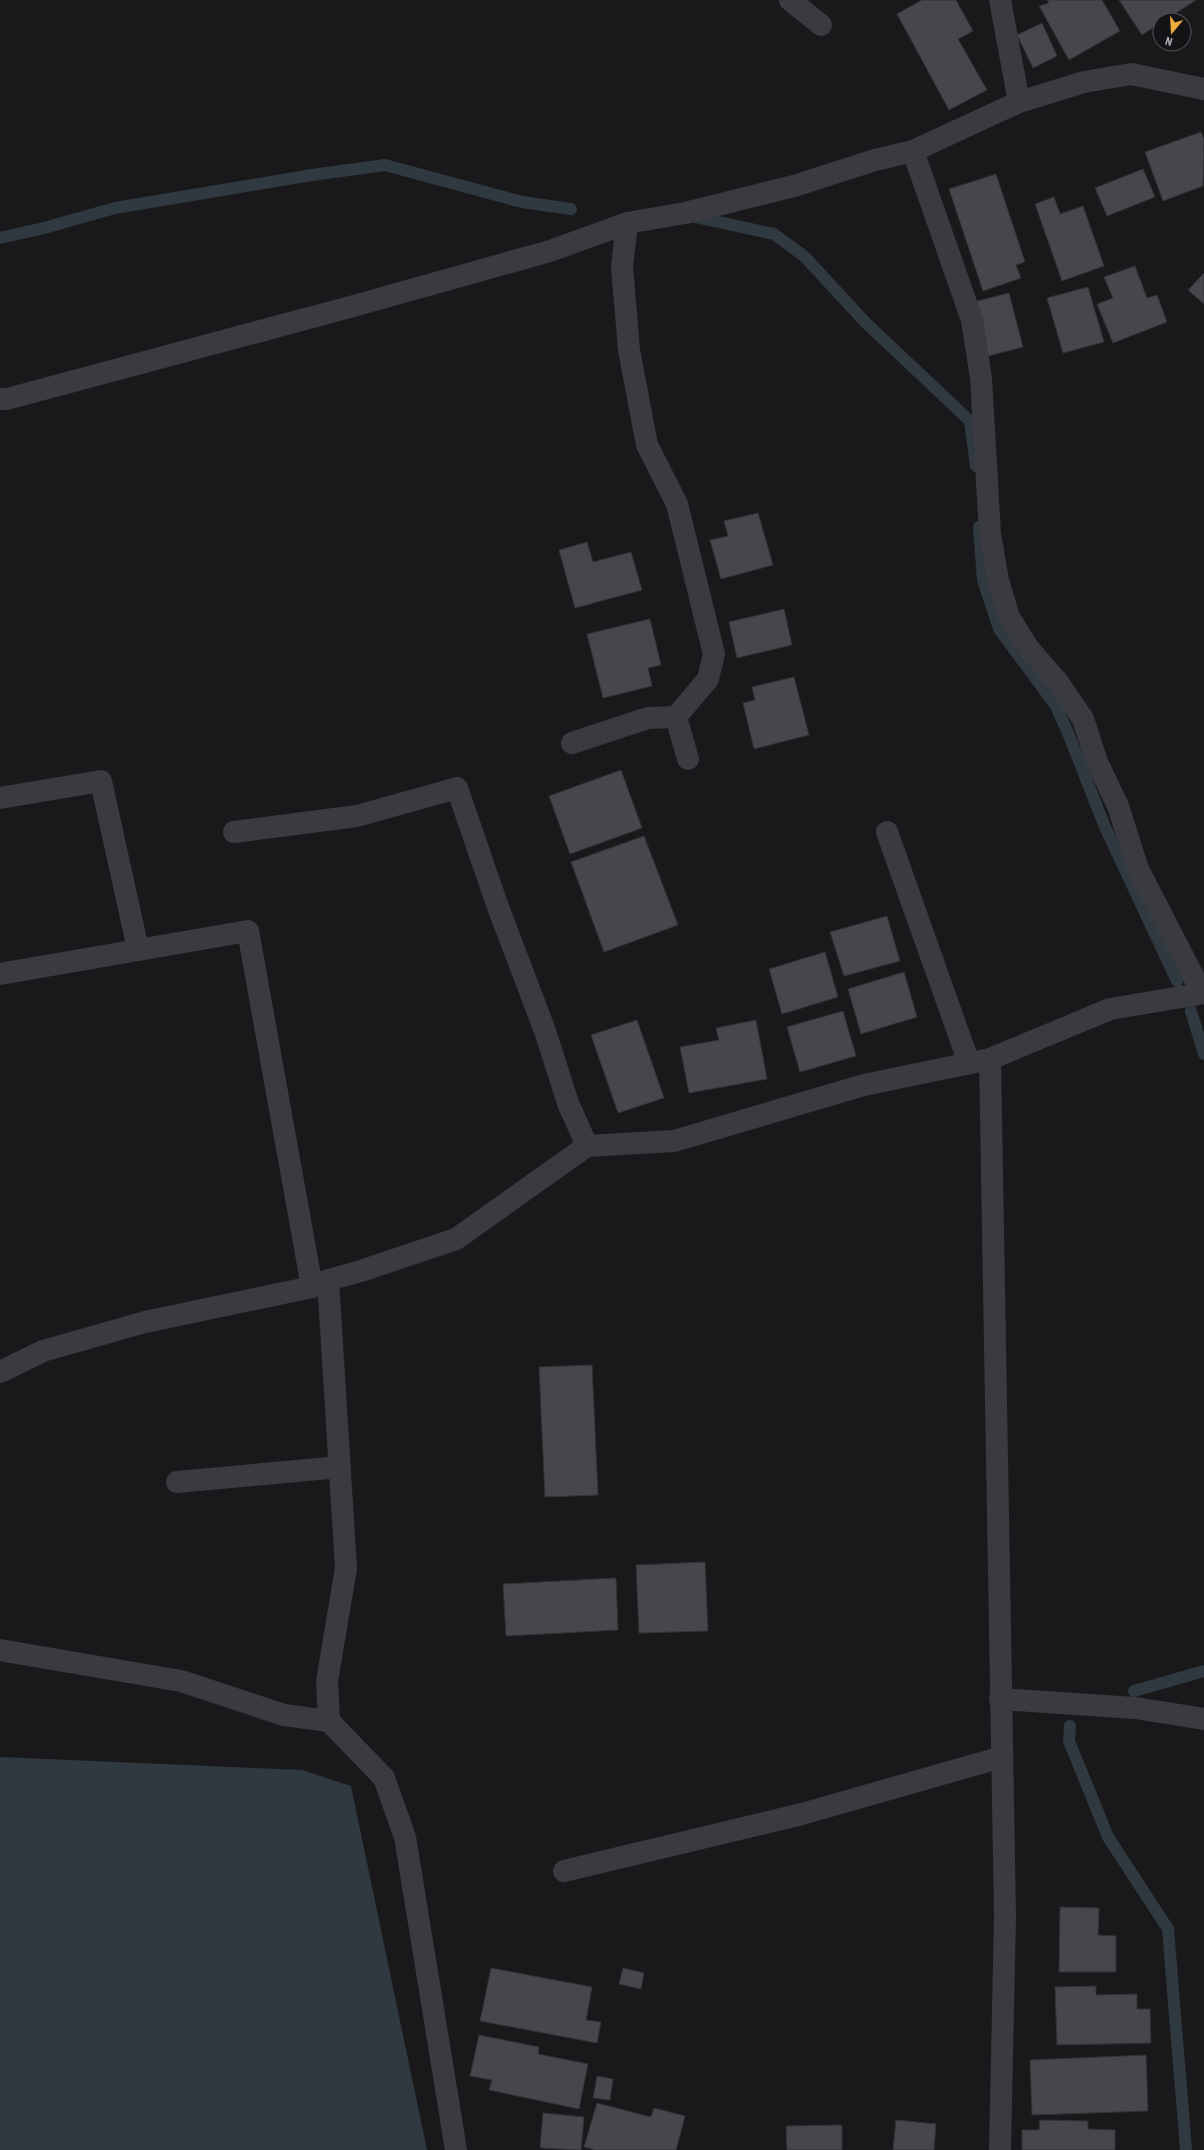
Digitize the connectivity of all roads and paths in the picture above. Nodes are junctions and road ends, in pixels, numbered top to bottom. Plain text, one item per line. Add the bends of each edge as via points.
1 (790, 0) edge
2 (1000, 0) edge
3 (821, 25) dead end
4 (1204, 89) edge
5 (1019, 102) junction
6 (913, 152) junction
7 (627, 223) junction
8 (0, 399) edge
9 (676, 717) junction
10 (572, 743) dead end
11 (688, 759) dead end
12 (0, 798) edge
13 (234, 832) dead end
14 (887, 832) dead end
15 (138, 949) junction
16 (0, 974) edge
17 (1203, 993) edge
18 (990, 1059) junction
19 (969, 1064) junction
20 (587, 1146) junction
21 (320, 1284) junction
22 (0, 1372) edge
23 (340, 1467) junction
24 (177, 1482) dead end
25 (0, 1650) edge
26 (1000, 1699) junction
27 (1204, 1719) edge
28 (329, 1721) junction
29 (1002, 1757) junction
30 (564, 1871) dead end
31 (456, 2150) edge
32 (1000, 2150) edge

1 - 3 street
2 - 5 street
4 - 5 street via 1131,74 1084,82
5 - 6 street
6 - 7 street via 875,160 794,186 685,213
6 - 17 street via 972,320 981,378 990,534 998,580 1009,617 1029,649 1058,681 1083,719 1098,762 1118,806 1138,869
7 - 8 street via 550,251 350,307
7 - 9 street via 622,267 628,343 647,445 677,504 714,654 708,679
9 - 10 street via 648,718
9 - 11 street
12 - 15 street via 101,781
13 - 20 street via 357,816 457,788 568,1102
14 - 19 street
15 - 16 street
15 - 21 street via 248,931
17 - 18 street via 1110,1009
18 - 19 street
18 - 26 street
19 - 20 street via 864,1085 674,1141
20 - 21 street via 456,1239
21 - 22 street via 145,1322 43,1351
21 - 23 street
23 - 24 street
23 - 28 street via 346,1568 327,1681
25 - 28 street via 181,1681 284,1715
26 - 27 street via 1135,1708
26 - 29 street
28 - 31 street via 384,1778 405,1837
29 - 30 street via 802,1814
29 - 32 street via 1005,1915

